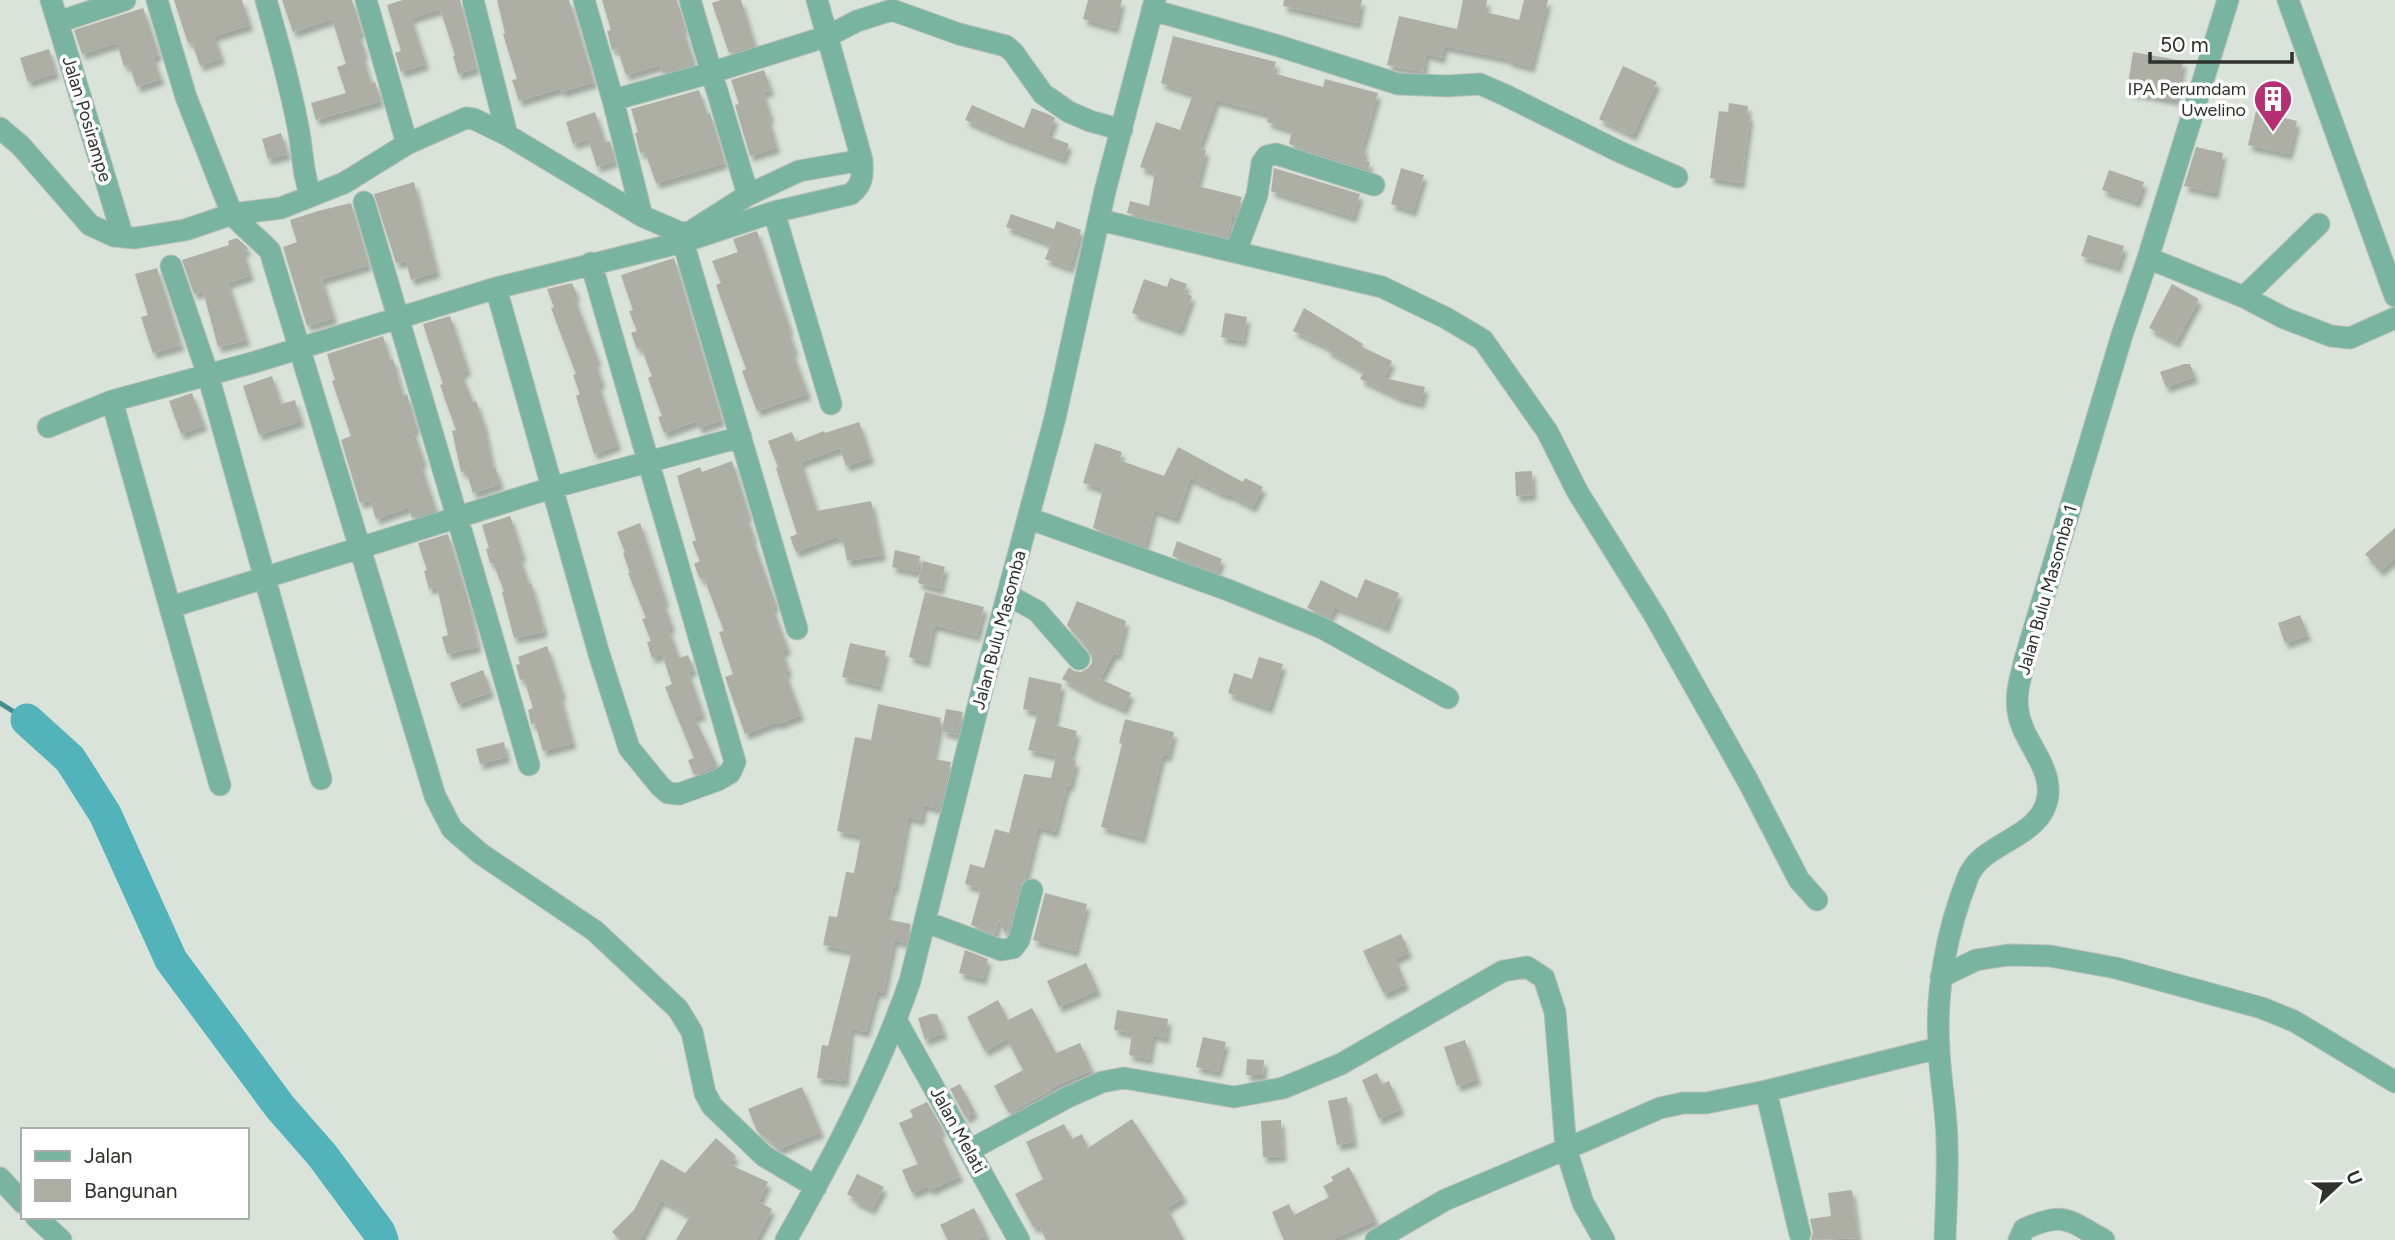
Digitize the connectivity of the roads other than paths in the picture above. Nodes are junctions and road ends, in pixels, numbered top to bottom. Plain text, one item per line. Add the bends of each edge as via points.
1 (51, 0) edge
2 (125, 0) edge
3 (157, 0) edge
4 (266, 0) edge
5 (366, 0) edge
6 (473, 0) edge
7 (584, 0) edge
8 (690, 0) edge
9 (817, 0) edge
10 (2228, 0) edge
11 (2288, 0) edge
12 (1154, 5) edge
13 (58, 22) junction
14 (828, 36) junction
15 (710, 74) junction
16 (613, 100) junction
17 (0, 128) edge
18 (1122, 130) junction
19 (507, 135) junction
20 (407, 144) junction
21 (862, 160) junction
22 (1677, 177) dead end
23 (1374, 185) dead end
24 (748, 195) junction
25 (311, 196) junction
26 (364, 202) dead end
27 (774, 212) junction
28 (232, 214) junction
29 (642, 216) junction
30 (1100, 220) junction
31 (2319, 224) dead end
32 (123, 237) junction
33 (683, 242) junction
34 (1236, 251) junction
35 (2148, 258) junction
36 (592, 263) junction
37 (172, 266) dead end
38 (496, 288) junction
39 (2395, 296) edge
40 (2244, 297) junction
41 (398, 316) junction
42 (2395, 318) edge
43 (301, 348) junction
44 (208, 375) junction
45 (112, 401) junction
46 (831, 404) dead end
47 (48, 427) dead end
48 (741, 438) junction
49 (648, 464) junction
50 (551, 488) junction
51 (458, 518) junction
52 (1028, 518) junction
53 (360, 547) junction
54 (264, 577) junction
55 (1008, 595) junction
56 (171, 607) junction
57 (797, 629) dead end
58 (1079, 659) dead end
59 (1448, 698) dead end
60 (529, 765) dead end
61 (321, 779) dead end
62 (220, 785) dead end
63 (1032, 890) dead end
64 (1817, 900) dead end
65 (926, 922) junction
66 (1941, 977) junction
67 (896, 1020) junction
68 (1938, 1048) junction
69 (2395, 1082) edge
70 (1766, 1091) junction
71 (1566, 1149) junction
72 (970, 1150) junction
73 (0, 1178) edge
74 (816, 1187) junction
75 (21, 1201) edge
76 (38, 1219) edge
77 (2079, 1232) edge
78 (1800, 1234) dead end
79 (1379, 1239) edge
80 (61, 1240) edge
81 (786, 1240) edge
82 (1019, 1240) edge
83 (1604, 1240) edge
84 (1945, 1240) edge
85 (2019, 1240) edge
86 (2104, 1240) edge

1 - 13 street, Jalan Posirampe
2 - 13 street
3 - 28 street via 186,97
4 - 25 street via 289,81
5 - 20 street
6 - 19 street
7 - 16 street
8 - 15 street
9 - 14 street
10 - 35 street, Jalan Bulu Masomba 1
11 - 39 street
12 - 18 street, Jalan Bulu Masomba
12 - 22 street via 1398,83 1479,85
13 - 32 street, Jalan Posirampe
14 - 15 street
14 - 18 street via 892,10 917,17 1006,46 1043,94 1069,112
14 - 21 street
15 - 16 street
15 - 24 street
16 - 29 street
17 - 32 street via 90,225
18 - 30 street, Jalan Bulu Masomba
19 - 20 street via 466,118
19 - 29 street
20 - 25 street via 344,183
21 - 24 street via 799,171
21 - 27 street via 863,175 851,194
23 - 34 street via 1267,156
24 - 29 street via 690,232 681,233
25 - 28 street via 281,208
26 - 41 street
27 - 33 street
27 - 46 street
28 - 32 street via 185,230
28 - 43 street via 270,251
30 - 34 street
30 - 52 street, Jalan Bulu Masomba
31 - 40 street
33 - 36 street
33 - 48 street
34 - 64 street via 1382,287 1483,340 1547,430 1577,491 1748,781 1799,880
35 - 40 street
35 - 66 street, Jalan Bulu Masomba 1 via 2018,691 2018,713 2045,772 2048,796 2026,830 1987,853 1969,873
36 - 38 street
36 - 49 street
37 - 44 street
38 - 41 street
38 - 50 street
40 - 42 street via 2331,336 2350,338
41 - 43 street
41 - 51 street
43 - 44 street
43 - 53 street
44 - 45 street
44 - 54 street
45 - 47 street
45 - 56 street
48 - 49 street
48 - 57 street
49 - 50 street
49 - 50 street via 735,762 730,773 718,780 679,794 660,786 629,748
50 - 51 street
51 - 53 street
51 - 60 street
52 - 55 street, Jalan Bulu Masomba
52 - 59 street via 1322,628
53 - 54 street
53 - 74 street via 435,796 452,829 481,854 595,931 678,1009 692,1032 712,1106 764,1156
54 - 56 street
54 - 61 street
55 - 58 street via 1037,611
55 - 65 street, Jalan Bulu Masomba
56 - 62 street
63 - 65 street via 1020,940 1013,948 1001,950
65 - 67 street, Jalan Bulu Masomba
66 - 68 street, Jalan Bulu Masomba 1
66 - 69 street via 1976,960 2008,955 2050,956 2116,968 2283,1017
67 - 72 street, Jalan Melati
67 - 74 street, Jalan Bulu Masomba
68 - 70 street
68 - 84 street, Jalan Bulu Masomba 1 via 1947,1143
70 - 71 street via 1660,1108
70 - 78 street
71 - 72 street via 1555,1013 1544,978 1527,967 1503,971 1341,1064 1283,1088 1234,1097 1124,1078 1101,1082
71 - 79 street via 1445,1200
71 - 83 street via 1583,1203
72 - 82 street, Jalan Melati
73 - 75 street
74 - 81 street, Jalan Bulu Masomba
76 - 80 street
77 - 85 street via 2063,1218 2024,1229
77 - 86 street

